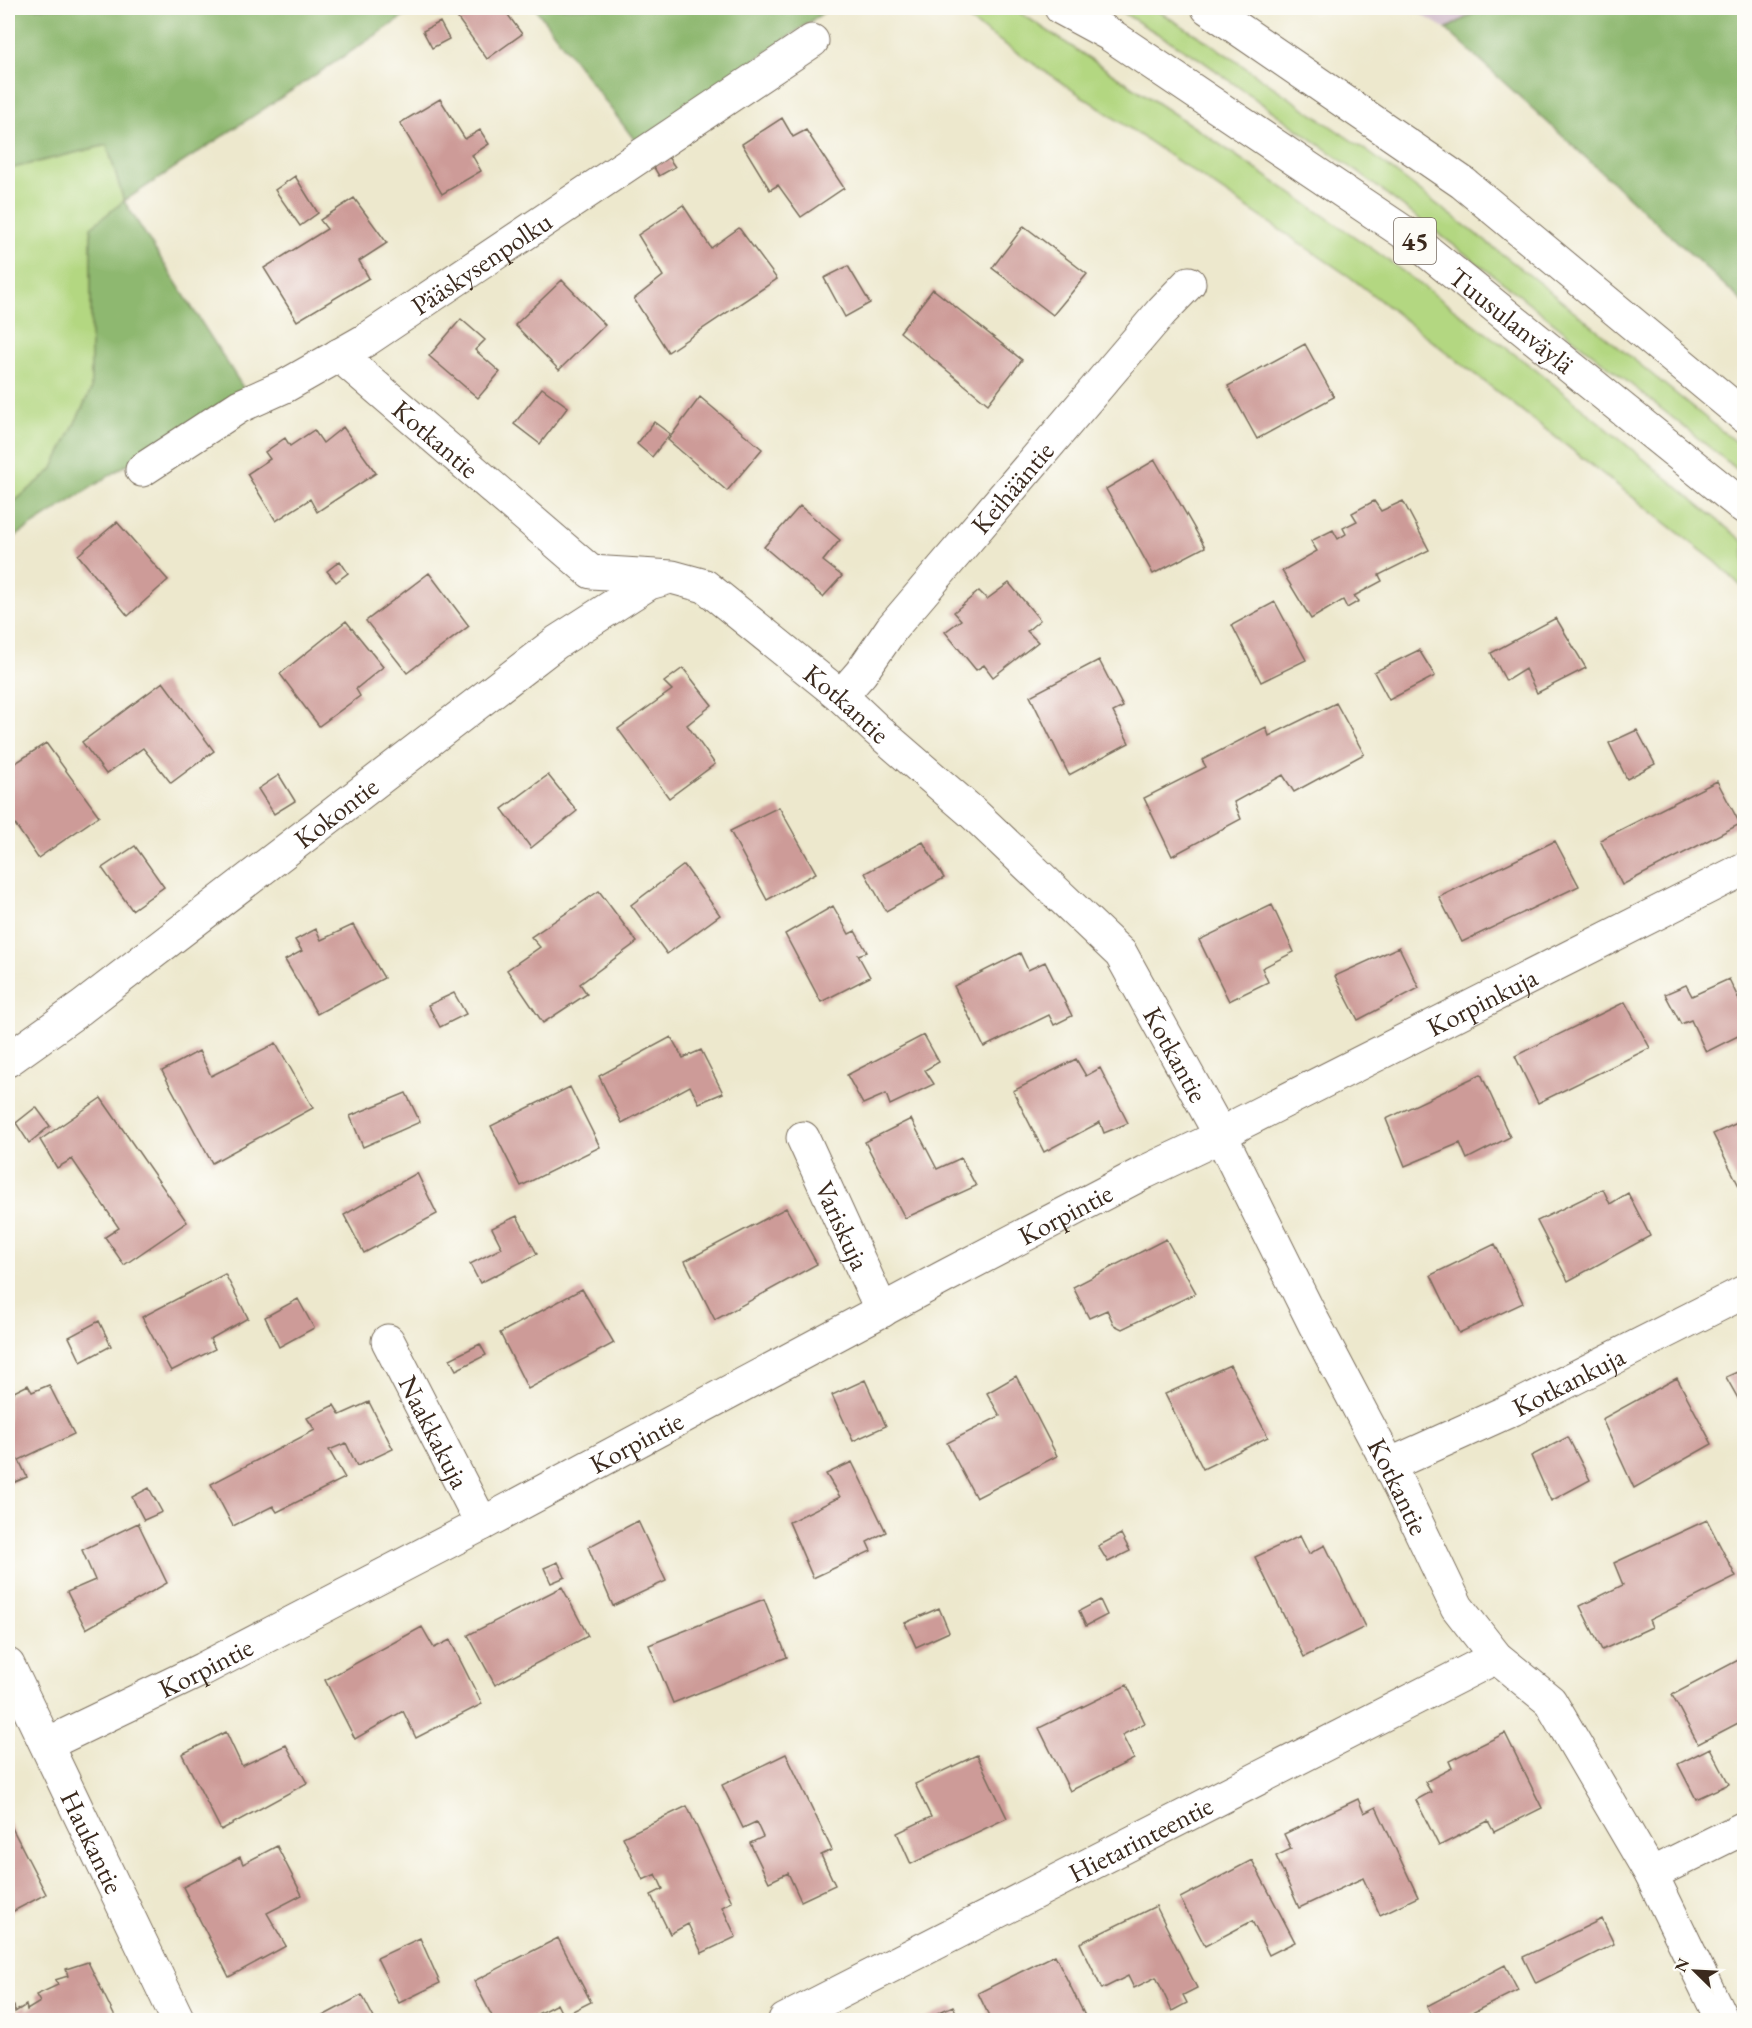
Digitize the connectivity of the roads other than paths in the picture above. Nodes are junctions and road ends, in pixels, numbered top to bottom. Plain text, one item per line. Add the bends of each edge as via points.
1 (1061, 8) edge
2 (1208, 8) edge
3 (812, 41) dead end
4 (1189, 283) dead end
5 (339, 355) junction
6 (1744, 416) edge
7 (142, 470) dead end
8 (1744, 507) edge
9 (672, 577) junction
10 (841, 696) junction
11 (1744, 869) edge
12 (8, 1060) edge
13 (1221, 1136) junction
14 (803, 1138) dead end
15 (1744, 1292) edge
16 (882, 1311) junction
17 (388, 1341) dead end
18 (1389, 1465) junction
19 (482, 1524) junction
20 (1496, 1657) junction
21 (8, 1665) edge
22 (47, 1744) junction
23 (1744, 1827) edge
24 (1651, 1874) junction
25 (178, 2020) edge
26 (785, 2020) edge
27 (1722, 2020) edge

1 - 8 street, Tuusulanväylä / 45 via 1109,34 1402,231
2 - 6 street via 1462,183
3 - 5 street, Pääskysenpolku
4 - 10 street, Keihääntie via 892,628
5 - 7 street, Pääskysenpolku via 240,406
5 - 9 street, Kotkantie via 591,572
9 - 10 street, Kotkantie via 705,586
9 - 12 street, Kokontie via 649,583 556,642
10 - 13 street, Kotkantie via 973,813 1121,954
11 - 13 street, Korpinkuja
13 - 16 street, Korpintie
13 - 18 street, Kotkantie
14 - 16 street, Variskuja
15 - 18 street, Kotkankuja via 1513,1409
16 - 19 street, Korpintie
17 - 19 street, Naakkakuja
18 - 20 street, Kotkantie via 1458,1607
19 - 22 street, Korpintie via 203,1669
20 - 24 street, Kotkantie via 1551,1701
20 - 26 street, Hietarinteentie
21 - 22 street, Haukantie
22 - 25 street, Haukantie
23 - 24 street
24 - 27 street, Kotkantie

